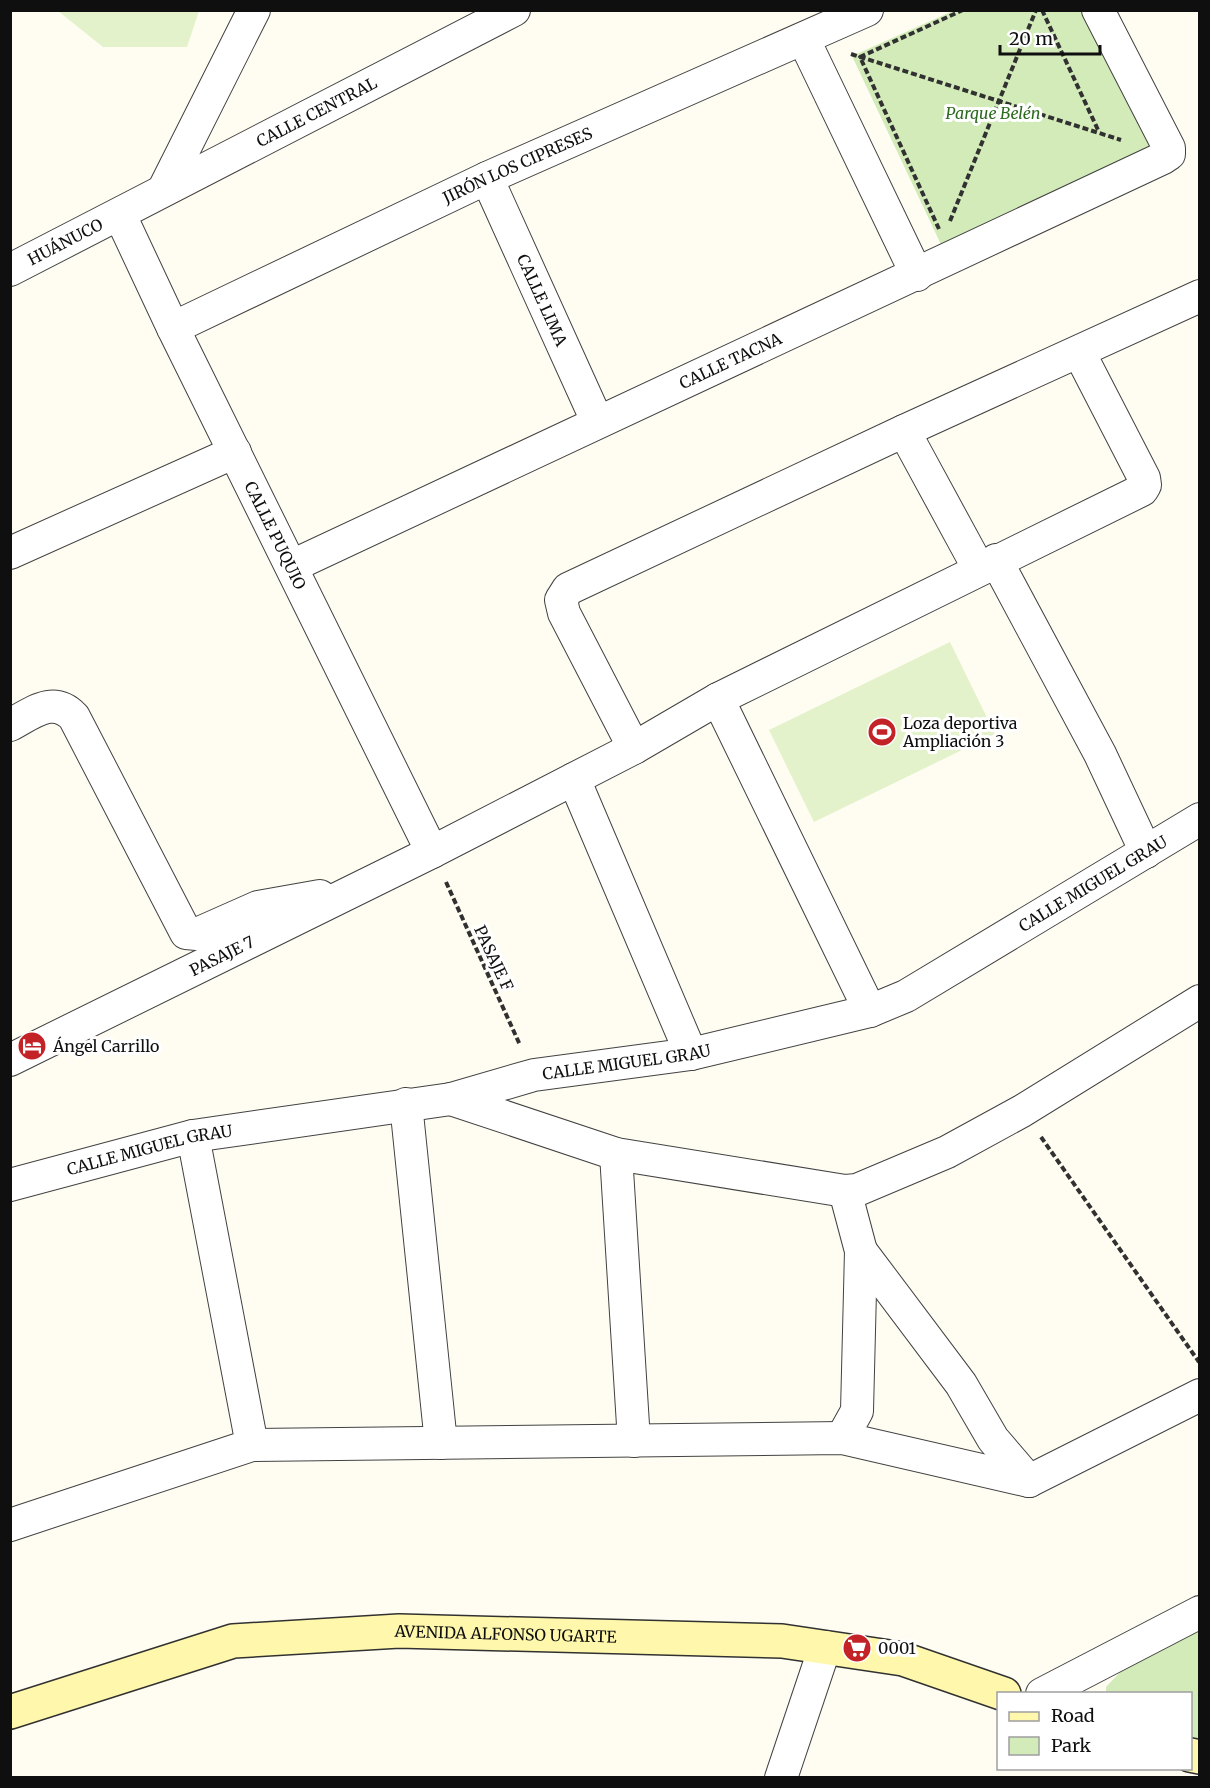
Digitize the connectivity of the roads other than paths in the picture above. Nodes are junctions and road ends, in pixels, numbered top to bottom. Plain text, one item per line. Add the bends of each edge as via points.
1 (254, 10) edge
2 (514, 10) edge
3 (867, 10) edge
4 (1098, 10) edge
5 (804, 40) junction
6 (487, 178) junction
7 (164, 189) junction
8 (120, 215) junction
9 (10, 270) edge
10 (924, 272) junction
11 (1200, 296) edge
12 (173, 328) junction
13 (1079, 352) junction
14 (597, 421) junction
15 (904, 431) junction
16 (235, 452) junction
17 (10, 553) edge
18 (987, 565) junction
19 (292, 566) junction
20 (718, 699) junction
21 (10, 724) edge
22 (634, 748) junction
23 (574, 779) junction
24 (1200, 819) edge
25 (432, 852) junction
26 (1146, 852) junction
27 (350, 892) junction
28 (1200, 1001) edge
29 (870, 1011) junction
30 (691, 1054) junction
31 (10, 1060) edge
32 (451, 1099) junction
33 (406, 1104) junction
34 (194, 1136) junction
35 (616, 1154) junction
36 (10, 1185) edge
37 (845, 1191) junction
38 (861, 1251) junction
39 (1200, 1395) edge
40 (842, 1438) junction
41 (634, 1441) junction
42 (441, 1443) junction
43 (252, 1445) junction
44 (1029, 1481) junction
45 (10, 1525) edge
46 (1200, 1612) edge
47 (825, 1647) junction
48 (998, 1692) edge
49 (1046, 1692) edge
50 (12, 1713) edge
51 (781, 1778) edge

1 - 7 street
2 - 7 street, CALLE CENTRAL
3 - 5 street, JIRÓN LOS CIPRESES
4 - 10 street, CALLE TACNA via 1169,154
5 - 6 street, JIRÓN LOS CIPRESES
5 - 10 street
6 - 12 street, JIRÓN LOS CIPRESES
6 - 14 street, CALLE LIMA
7 - 8 street, CALLE CENTRAL
8 - 9 street, HUÁNUCO
8 - 12 street, CALLE PUQUIO
10 - 14 street, CALLE TACNA
11 - 13 street
12 - 16 street, CALLE PUQUIO
13 - 15 street
13 - 18 street, PASAJE 7 via 1145,485 1142,490
14 - 19 street, CALLE TACNA
15 - 18 street
15 - 22 street via 568,589 561,600 564,613
16 - 17 street
16 - 19 street, CALLE PUQUIO
18 - 20 street, PASAJE 7
18 - 26 street via 1100,754
19 - 25 street, CALLE PUQUIO
20 - 22 street, PASAJE 7
20 - 29 street
21 - 27 street via 51,705 64,707 74,717 186,933 197,934 265,905
22 - 23 street, PASAJE 7
23 - 25 street, PASAJE 7
23 - 30 street
24 - 26 street, CALLE MIGUEL GRAU
25 - 27 street, PASAJE 7
26 - 29 street, CALLE MIGUEL GRAU via 906,996
27 - 31 street, PASAJE 7
28 - 37 street via 1022,1111 947,1152 857,1190
29 - 30 street, CALLE MIGUEL GRAU
30 - 32 street, CALLE MIGUEL GRAU via 534,1075
32 - 33 street, CALLE MIGUEL GRAU
32 - 35 street
33 - 34 street, CALLE MIGUEL GRAU
33 - 42 street
34 - 36 street, CALLE MIGUEL GRAU
34 - 43 street
35 - 37 street
35 - 41 street
37 - 38 street
38 - 40 street via 857,1411
38 - 44 street via 961,1384 993,1439
39 - 44 street
40 - 41 street
40 - 44 street
41 - 42 street
42 - 43 street
43 - 45 street
46 - 49 street
47 - 48 street, AVENIDA ALFONSO UGARTE via 903,1659
47 - 50 street, AVENIDA ALFONSO UGARTE via 782,1641 399,1631 233,1641
47 - 51 street

